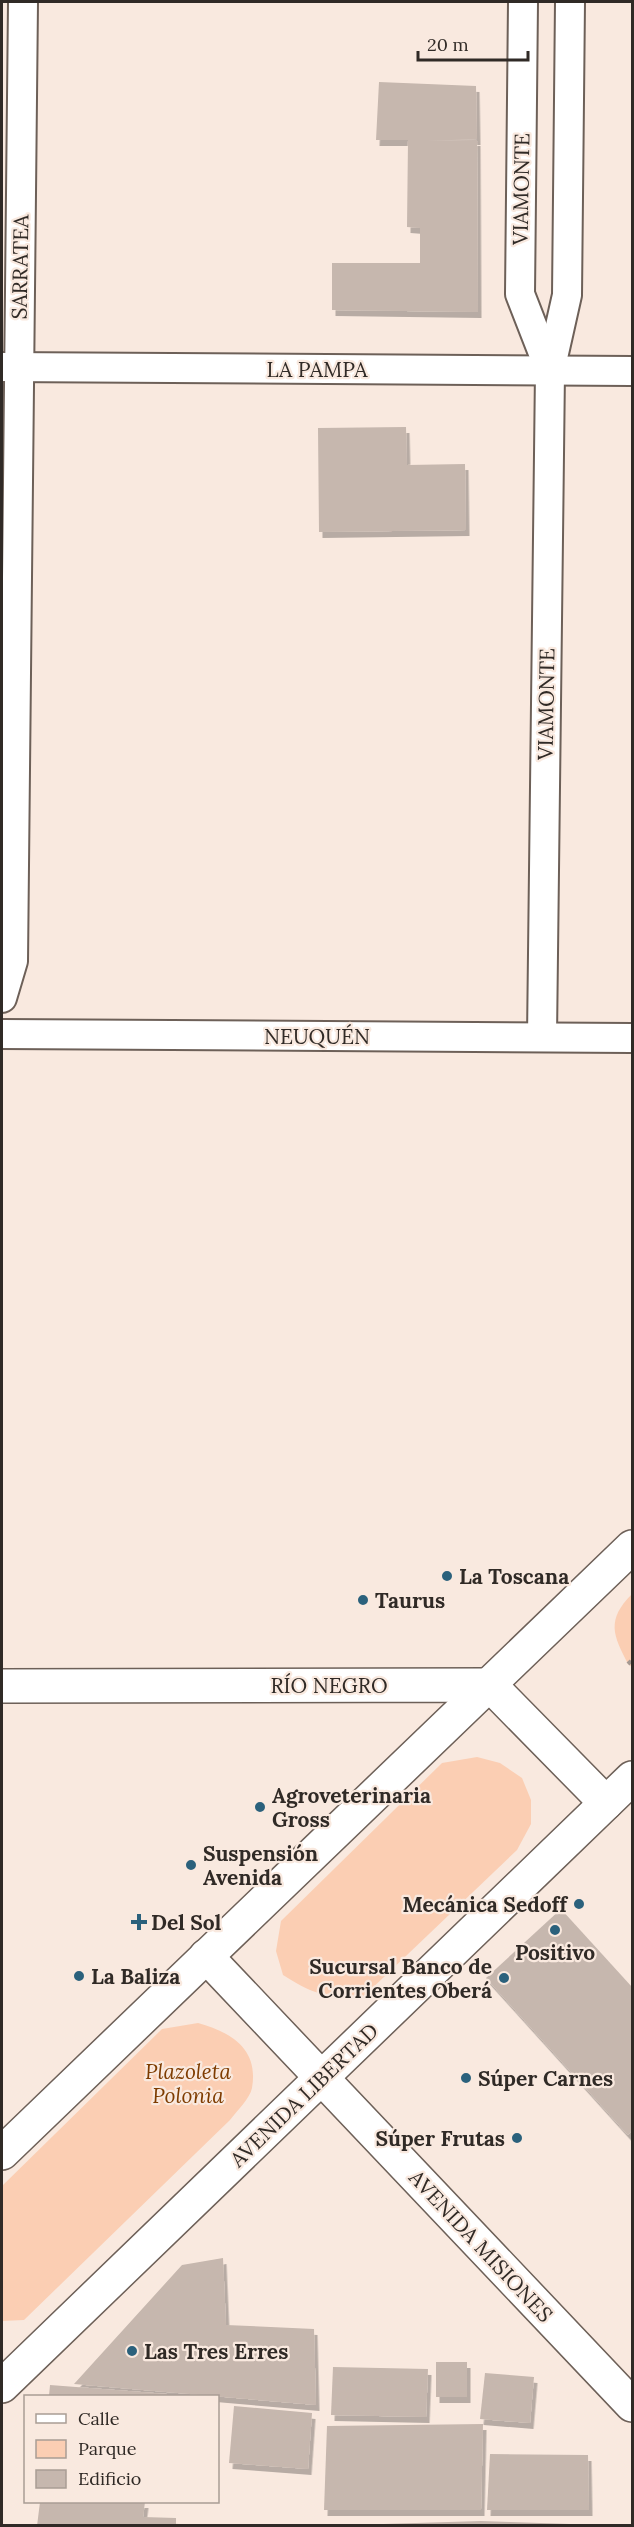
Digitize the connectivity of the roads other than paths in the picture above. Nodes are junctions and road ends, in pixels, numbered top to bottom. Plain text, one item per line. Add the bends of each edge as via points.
1 (23, 2) edge
2 (523, 2) edge
3 (570, 2) edge
4 (10, 367) edge
5 (550, 370) junction
6 (633, 371) edge
7 (2, 999) edge
8 (2, 1034) edge
9 (542, 1037) junction
10 (633, 1038) edge
11 (633, 1547) edge
12 (490, 1685) junction
13 (2, 1686) edge
14 (633, 1778) edge
15 (606, 1803) junction
16 (206, 1956) junction
17 (322, 2078) junction
18 (2, 2153) edge
19 (2, 2386) edge
20 (633, 2405) edge

1 - 4 street, SARRATEA
2 - 5 street, VIAMONTE via 520,294
3 - 5 street, VIAMONTE via 567,295
4 - 5 street, LA PAMPA
4 - 7 street, SARRATEA via 13,961
5 - 6 street, LA PAMPA
5 - 9 street, VIAMONTE
8 - 9 street, NEUQUÉN
9 - 10 street, NEUQUÉN
11 - 12 main road
12 - 13 main road, RÍO NEGRO
12 - 15 main road
12 - 16 main road
14 - 15 main road, AVENIDA LIBERTAD
15 - 17 main road, AVENIDA LIBERTAD
16 - 17 main road, AVENIDA MISIONES
16 - 18 main road
17 - 19 main road, AVENIDA LIBERTAD
17 - 20 main road, AVENIDA MISIONES

